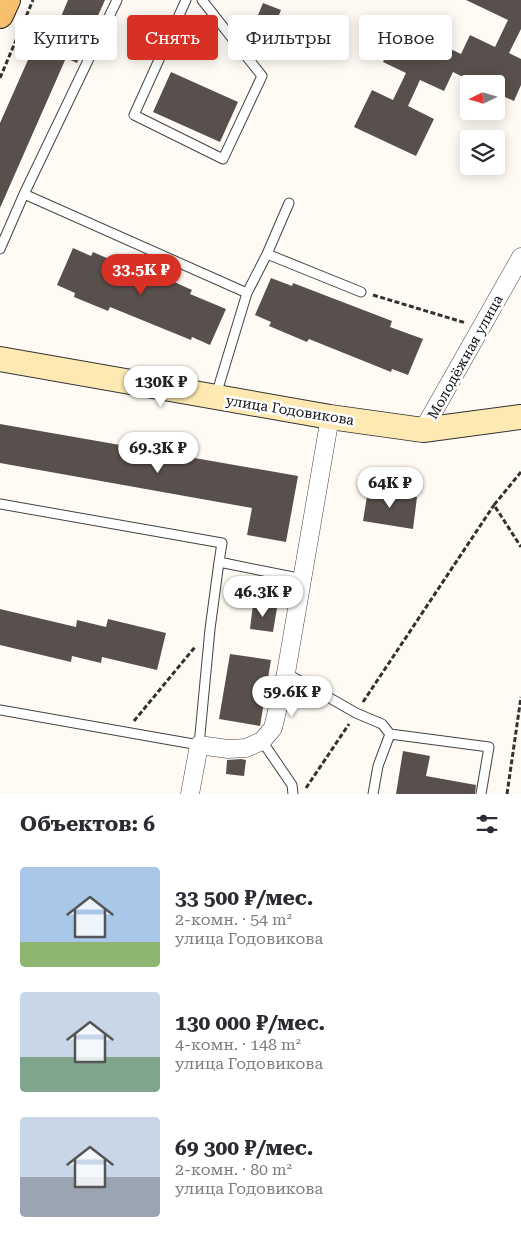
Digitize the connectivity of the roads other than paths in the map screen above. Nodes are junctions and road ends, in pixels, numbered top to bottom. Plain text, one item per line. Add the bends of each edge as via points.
1 (7, 0) edge
2 (117, 0) edge
3 (186, 0) edge
4 (202, 0) edge
5 (0, 16) edge
6 (24, 194) junction
7 (289, 203) dead end
8 (0, 249) edge
9 (267, 254) junction
10 (521, 257) edge
11 (361, 292) road end
12 (247, 293) junction
13 (0, 359) edge
14 (216, 398) junction
15 (330, 417) junction
16 (521, 417) edge
17 (423, 430) junction
18 (0, 504) edge
19 (219, 562) junction
20 (303, 579) junction
21 (286, 673) junction
22 (0, 710) edge
23 (390, 734) junction
24 (262, 741) junction
25 (199, 745) junction
26 (190, 794) edge
27 (293, 794) edge
28 (373, 794) edge
29 (481, 794) edge

1 - 5 main road
2 - 6 lane
3 - 4 lane via 134,115 223,159 262,76
6 - 8 lane
6 - 12 lane
7 - 9 lane
9 - 11 lane
9 - 12 lane
10 - 17 street, Молодёжная улица
12 - 14 lane
13 - 14 street, улица Годовикова
14 - 15 street, улица Годовикова
15 - 17 street, улица Годовикова
15 - 20 street
16 - 17 street, улица Годовикова
18 - 19 lane via 222,543
19 - 20 lane
19 - 25 lane
20 - 21 street
21 - 23 lane via 356,714 382,724
21 - 24 street via 273,728
22 - 25 lane
23 - 28 lane via 378,766
23 - 29 lane via 489,747
24 - 25 street via 246,748
24 - 27 lane via 292,786
25 - 26 street

